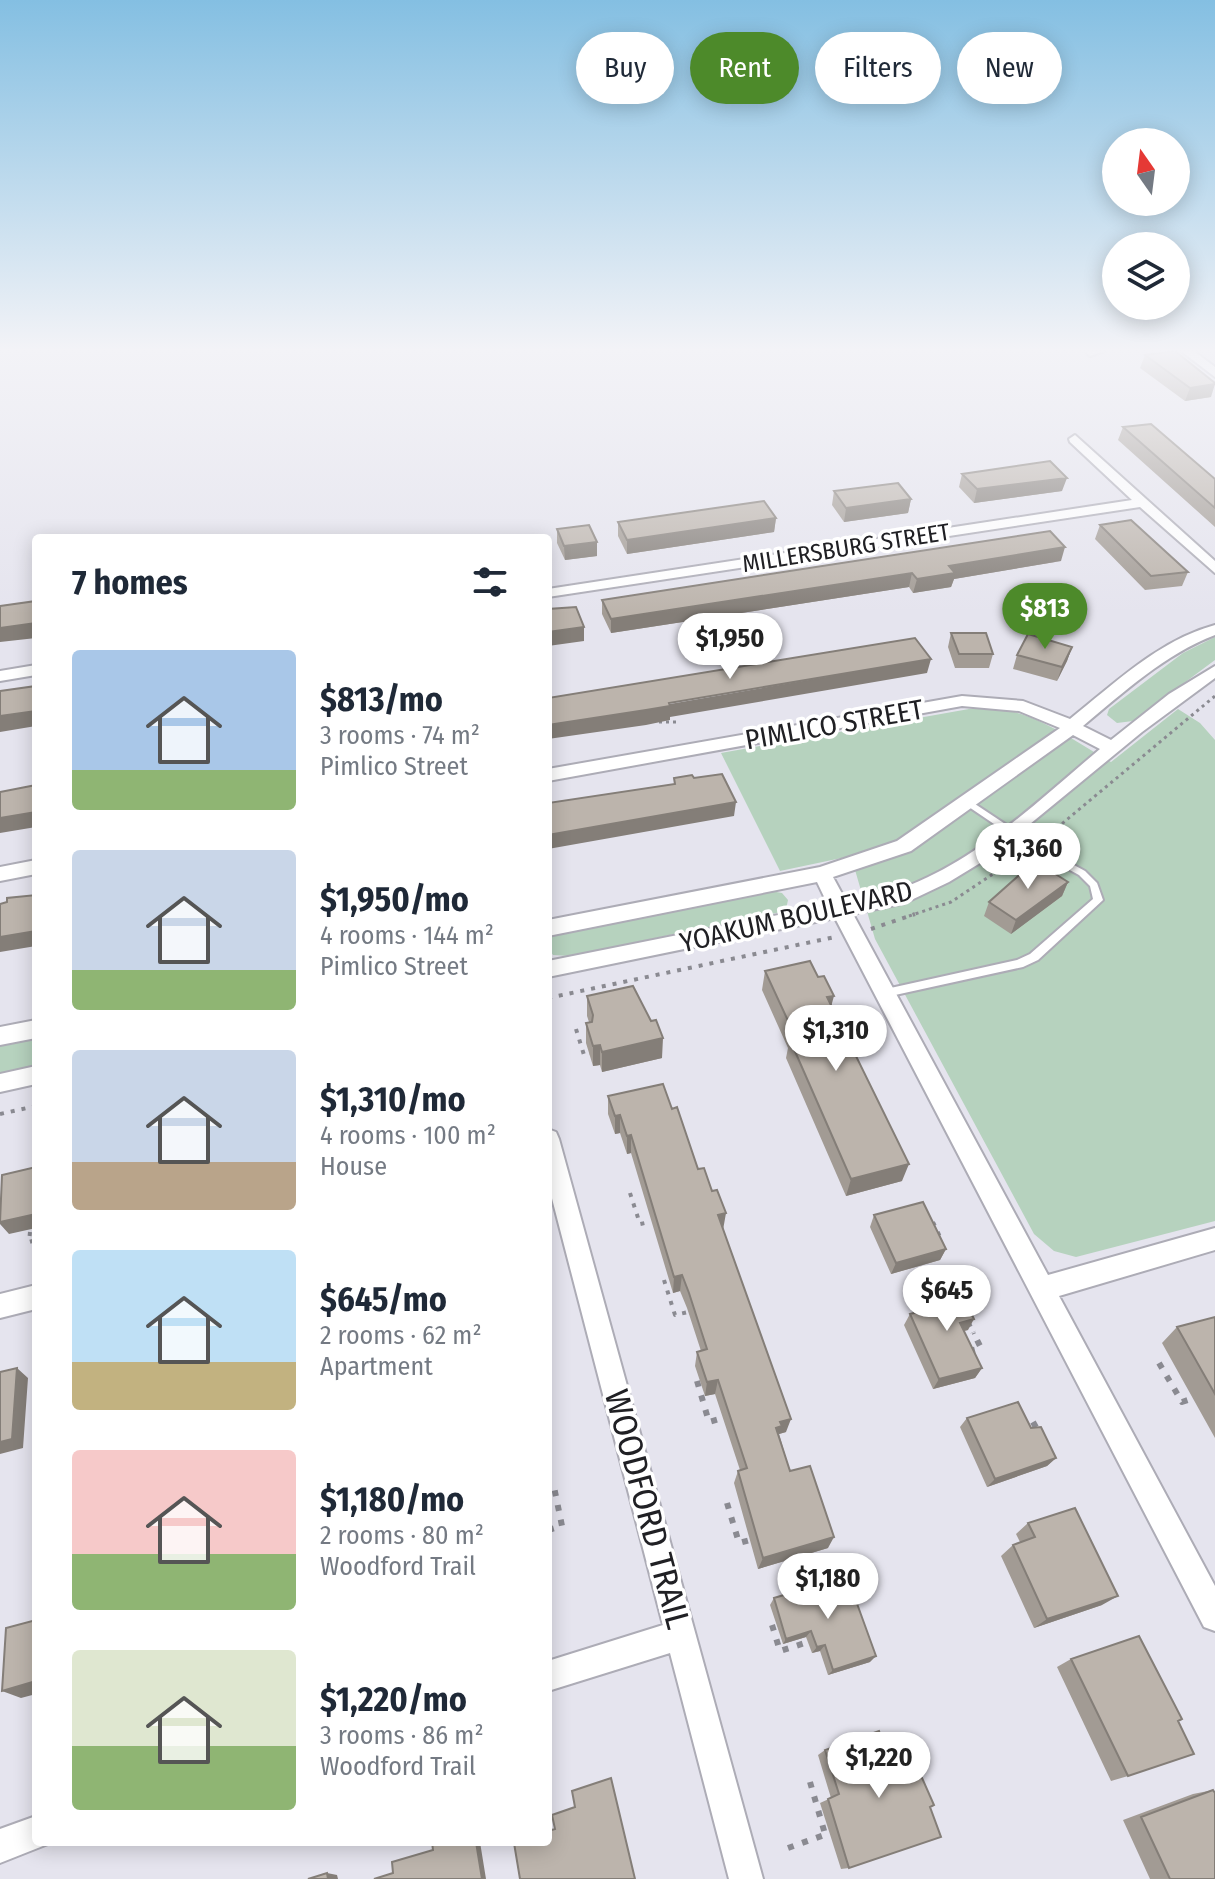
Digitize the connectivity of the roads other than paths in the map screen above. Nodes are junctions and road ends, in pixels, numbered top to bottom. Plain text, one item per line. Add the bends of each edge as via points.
1 (1075, 439) dead end
2 (1143, 502) junction
3 (1215, 569) edge
4 (552, 592) edge
5 (1215, 630) edge
6 (32, 671) edge
7 (1215, 671) edge
8 (0, 676) edge
9 (1072, 728) junction
10 (1112, 748) junction
11 (552, 774) edge
12 (969, 803) junction
13 (1010, 831) junction
14 (32, 868) edge
15 (0, 874) edge
16 (822, 874) junction
17 (841, 909) junction
18 (552, 927) edge
19 (552, 968) edge
20 (886, 993) junction
21 (32, 1030) edge
22 (0, 1036) edge
23 (32, 1076) edge
24 (0, 1083) edge
25 (552, 1175) edge
26 (1215, 1239) edge
27 (1044, 1288) junction
28 (32, 1298) edge
29 (0, 1306) edge
30 (1215, 1616) edge
31 (681, 1635) junction
32 (552, 1675) edge
33 (32, 1834) edge
34 (0, 1846) edge
35 (746, 1879) edge

1 - 2 street
2 - 3 street
2 - 4 street, MILLERSBURG STREET
5 - 9 street, YOAKUM BOULEVARD via 1188,640 1134,675
6 - 8 street
7 - 10 street, YOAKUM BOULEVARD
9 - 10 street, PIMLICO STREET
9 - 11 street, PIMLICO STREET via 1008,701 962,701
9 - 12 street, YOAKUM BOULEVARD
10 - 13 street, YOAKUM BOULEVARD
12 - 13 lane
12 - 16 street, YOAKUM BOULEVARD via 904,846
13 - 17 street, YOAKUM BOULEVARD via 935,884 898,898
13 - 20 lane via 1082,873 1094,885 1098,900 1034,957 1019,964
14 - 15 street
16 - 17 street
16 - 18 street, YOAKUM BOULEVARD
17 - 19 street, YOAKUM BOULEVARD
17 - 20 street
20 - 27 street
21 - 22 street
23 - 24 street
25 - 31 street, WOODFORD TRAIL
26 - 27 street
27 - 30 street
28 - 29 street
31 - 32 street
31 - 35 street, WOODFORD TRAIL
33 - 34 street

